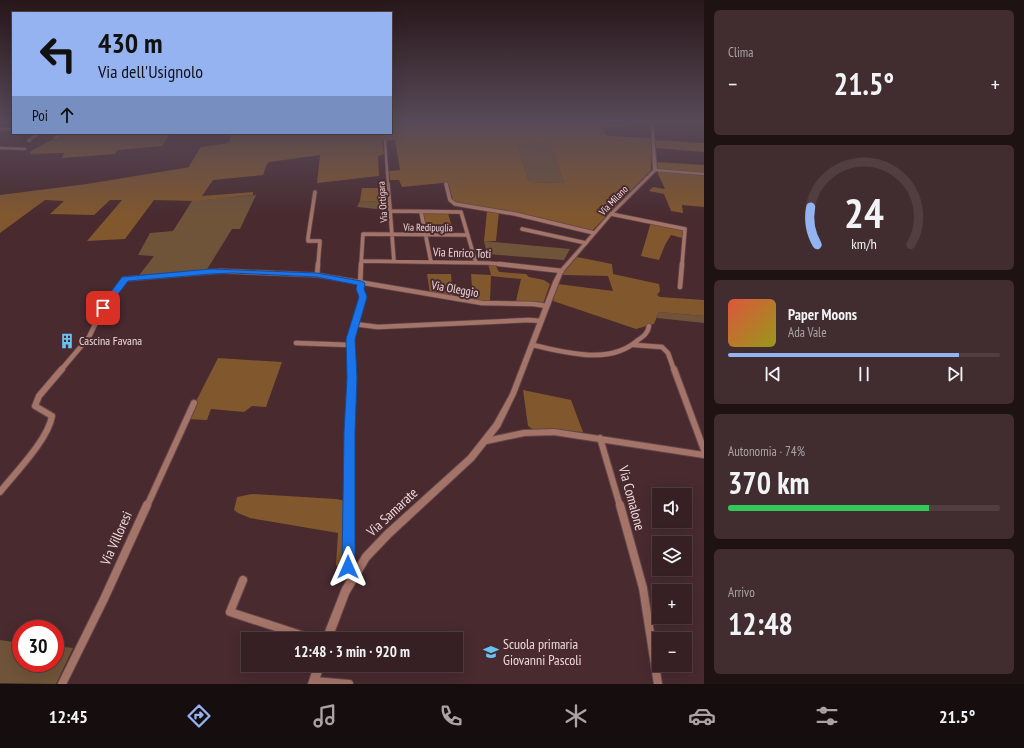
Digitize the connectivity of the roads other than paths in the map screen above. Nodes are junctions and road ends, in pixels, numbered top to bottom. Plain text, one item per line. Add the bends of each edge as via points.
1 (386, 154) edge
2 (654, 154) edge
3 (655, 170) junction
4 (704, 174) edge
5 (446, 184) dead end
6 (315, 192) dead end
7 (391, 211) junction
8 (421, 212) junction
9 (611, 214) junction
10 (522, 229) dead end
11 (594, 233) junction
12 (392, 234) junction
13 (426, 235) junction
14 (468, 235) junction
15 (586, 243) junction
16 (362, 261) junction
17 (394, 261) junction
18 (431, 262) junction
19 (476, 263) junction
20 (560, 273) junction
21 (317, 275) junction
22 (361, 283) junction
23 (680, 287) dead end
24 (546, 306) junction
25 (541, 322) junction
26 (354, 324) junction
27 (649, 326) dead end
28 (296, 343) dead end
29 (634, 344) junction
30 (351, 345) junction
31 (532, 345) junction
32 (194, 403) dead end
33 (600, 438) junction
34 (486, 440) junction
35 (704, 450) edge
36 (704, 456) edge
37 (0, 492) edge
38 (351, 578) junction
39 (243, 580) dead end
40 (291, 632) edge
41 (329, 632) edge
42 (317, 672) edge
43 (314, 683) edge
44 (62, 684) edge
45 (349, 684) edge
46 (658, 684) edge

1 - 7 street, Via Ortigara
2 - 3 street
3 - 4 street
3 - 9 street, Via Milano
5 - 11 street via 450,200 455,204 512,213
6 - 21 street via 308,240 320,241
7 - 8 street
7 - 12 street, Via Ortigara
8 - 13 street
8 - 14 street via 461,212
9 - 11 street, Via Milano
9 - 23 street via 685,229
10 - 15 street
11 - 15 street, Via Milano
12 - 13 street, Via Redipuglia
12 - 16 street, Via Redipuglia via 363,234
12 - 17 street, Via Ortigara
13 - 14 street, Via Redipuglia
13 - 18 street
14 - 19 street
15 - 20 street, Via Milano
16 - 17 street, Via Enrico Toti
16 - 22 street
17 - 18 street, Via Enrico Toti
18 - 19 street, Via Enrico Toti
19 - 20 street, Via Enrico Toti via 553,269
20 - 24 street, Via Samarate
21 - 22 street, Via Oleggio
21 - 37 street, Via Oleggio via 221,271 125,279 100,313 89,337 39,396 35,406 52,416 51,424
22 - 24 street, Via Oleggio via 482,304
22 - 26 street via 363,297
24 - 25 street, Via Samarate
25 - 26 street via 529,320 375,327
25 - 31 street, Via Samarate
26 - 30 street
27 - 29 street via 646,334
28 - 30 street
29 - 31 street via 607,355
29 - 35 street via 662,347 668,353
30 - 38 street via 348,571
31 - 34 street, Via Samarate via 508,405
32 - 44 street, Via Villoresi
33 - 34 street via 538,432
33 - 36 street
33 - 46 street, Via Comalone via 643,588
34 - 38 street, Via Samarate via 467,462 379,542
38 - 41 street, Via Samarate
39 - 40 street via 230,612
42 - 43 street
43 - 45 street

